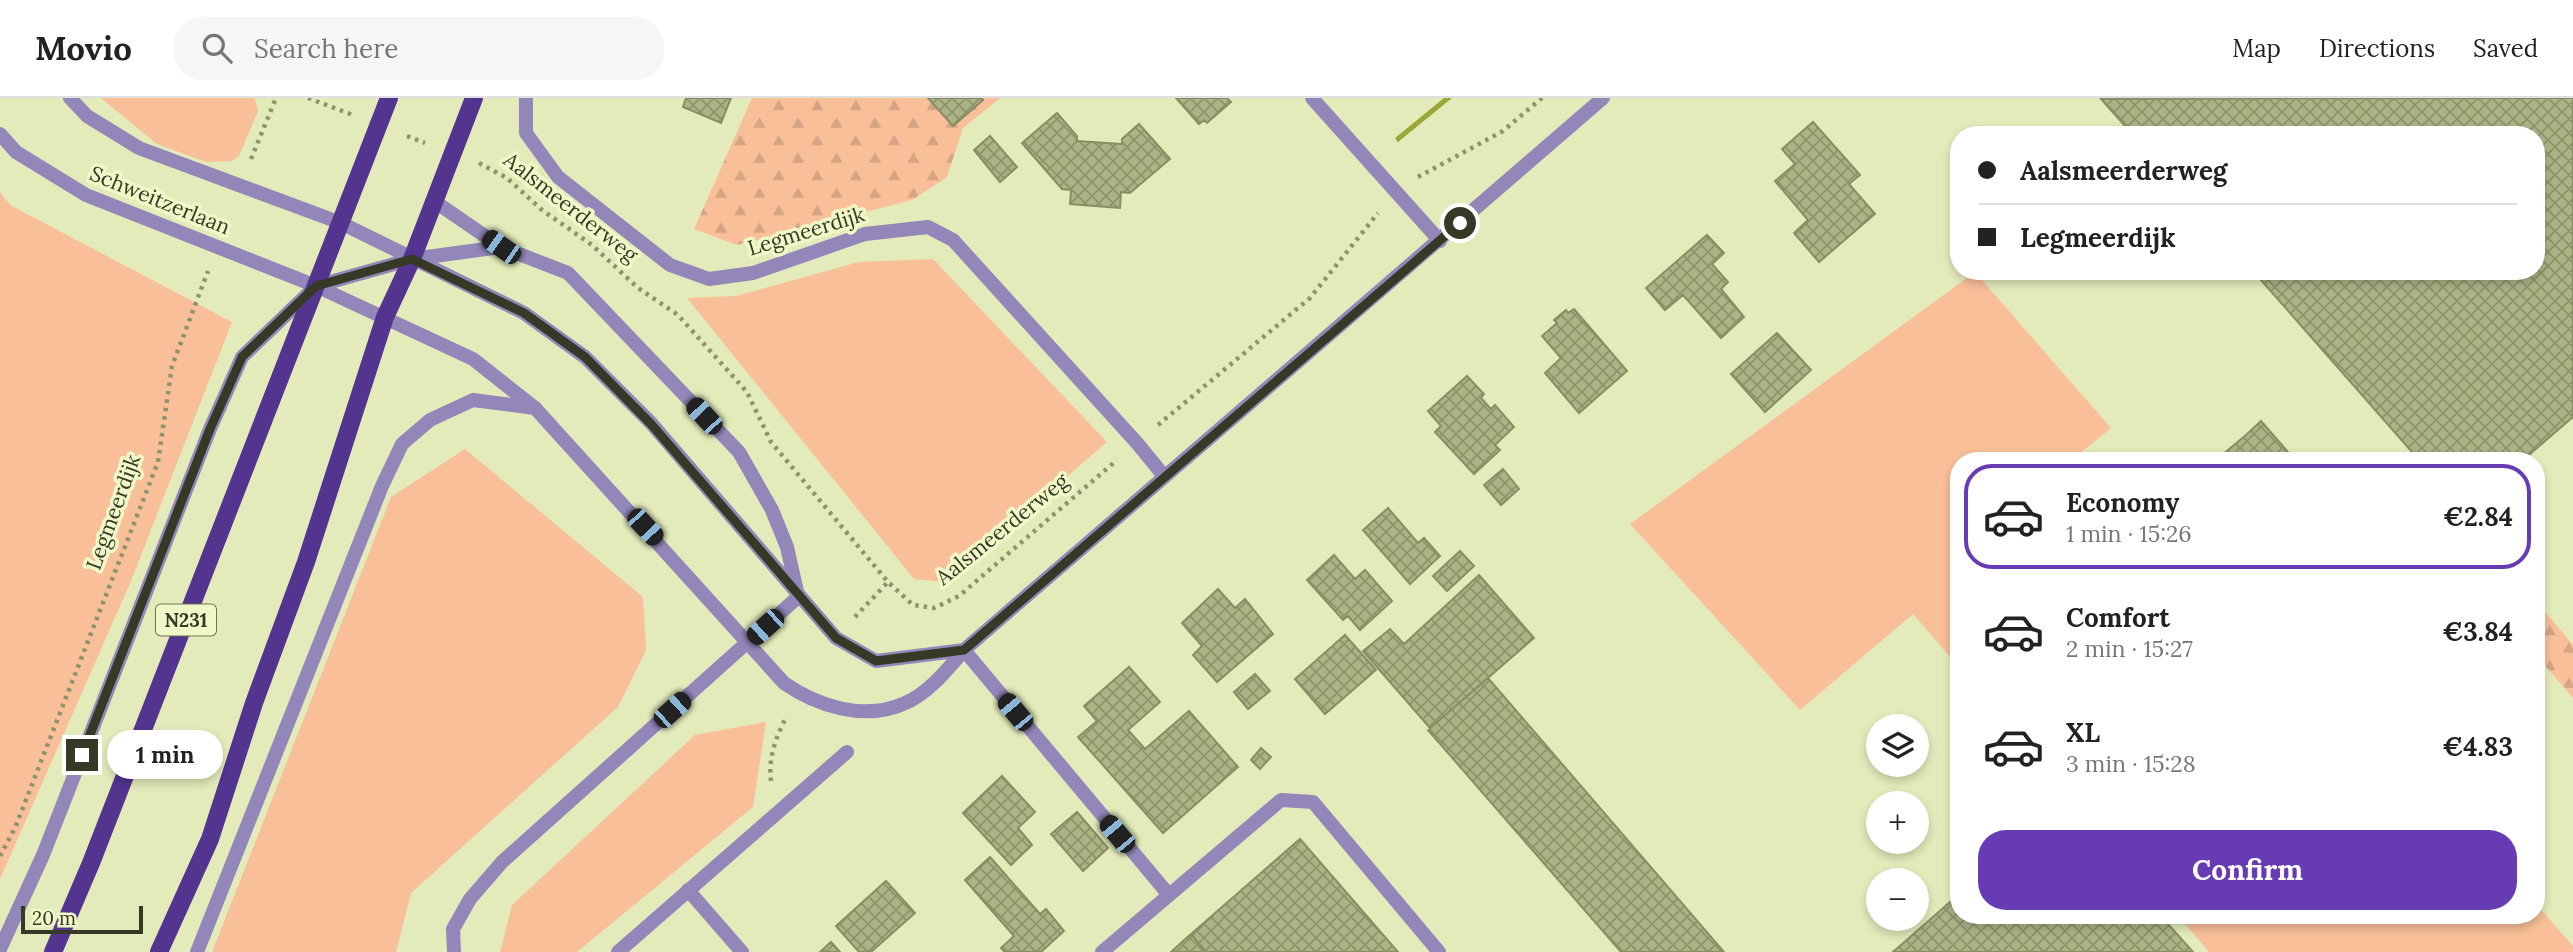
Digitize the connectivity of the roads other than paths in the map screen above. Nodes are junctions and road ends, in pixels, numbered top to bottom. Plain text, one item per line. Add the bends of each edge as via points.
1 (70, 98) edge
2 (389, 98) edge
3 (474, 98) edge
4 (526, 98) edge
5 (1312, 98) edge
6 (1603, 98) edge
7 (0, 134) edge
8 (434, 201) junction
9 (341, 223) junction
10 (1440, 241) junction
11 (501, 247) junction
12 (412, 259) junction
13 (316, 286) junction
14 (385, 317) junction
15 (535, 408) junction
16 (1164, 476) junction
17 (798, 597) junction
18 (749, 641) junction
19 (964, 650) junction
20 (847, 752) dead end
21 (688, 890) junction
22 (1169, 895) junction
23 (0, 949) edge
24 (53, 952) edge
25 (159, 952) edge
26 (197, 952) edge
27 (454, 952) edge
28 (618, 952) edge
29 (742, 952) edge
30 (1102, 952) edge
31 (1439, 952) edge

1 - 9 street, Schweitzerlaan via 87,116 139,148
2 - 9 main road, N231
3 - 8 main road
4 - 16 street, Legmeerdijk via 526,133 558,177 670,265 709,279 753,273 864,234 928,227 953,240
5 - 10 street
6 - 10 street
7 - 13 street, Schweitzerlaan via 16,152 86,195
8 - 11 street
8 - 12 main road
9 - 12 street, Schweitzerlaan
9 - 13 main road, N231
10 - 16 street
11 - 12 street
11 - 17 street via 568,273 739,452 772,510 787,547
12 - 13 street
12 - 14 main road
12 - 17 street via 524,313 585,357 651,424
13 - 14 street, Schweitzerlaan
13 - 23 street via 242,357 43,855
13 - 24 main road, N231
14 - 15 street via 473,359
14 - 25 main road via 210,839
15 - 18 street
15 - 26 street via 473,400 430,420 402,444
16 - 19 street
17 - 18 street
17 - 19 street via 836,638 876,661
18 - 19 street via 784,683 800,694 858,711 903,705 937,681
18 - 27 street via 502,862 453,929
19 - 22 street
20 - 21 street
21 - 28 street
21 - 29 street
22 - 30 street
22 - 31 street via 1280,800 1313,802

